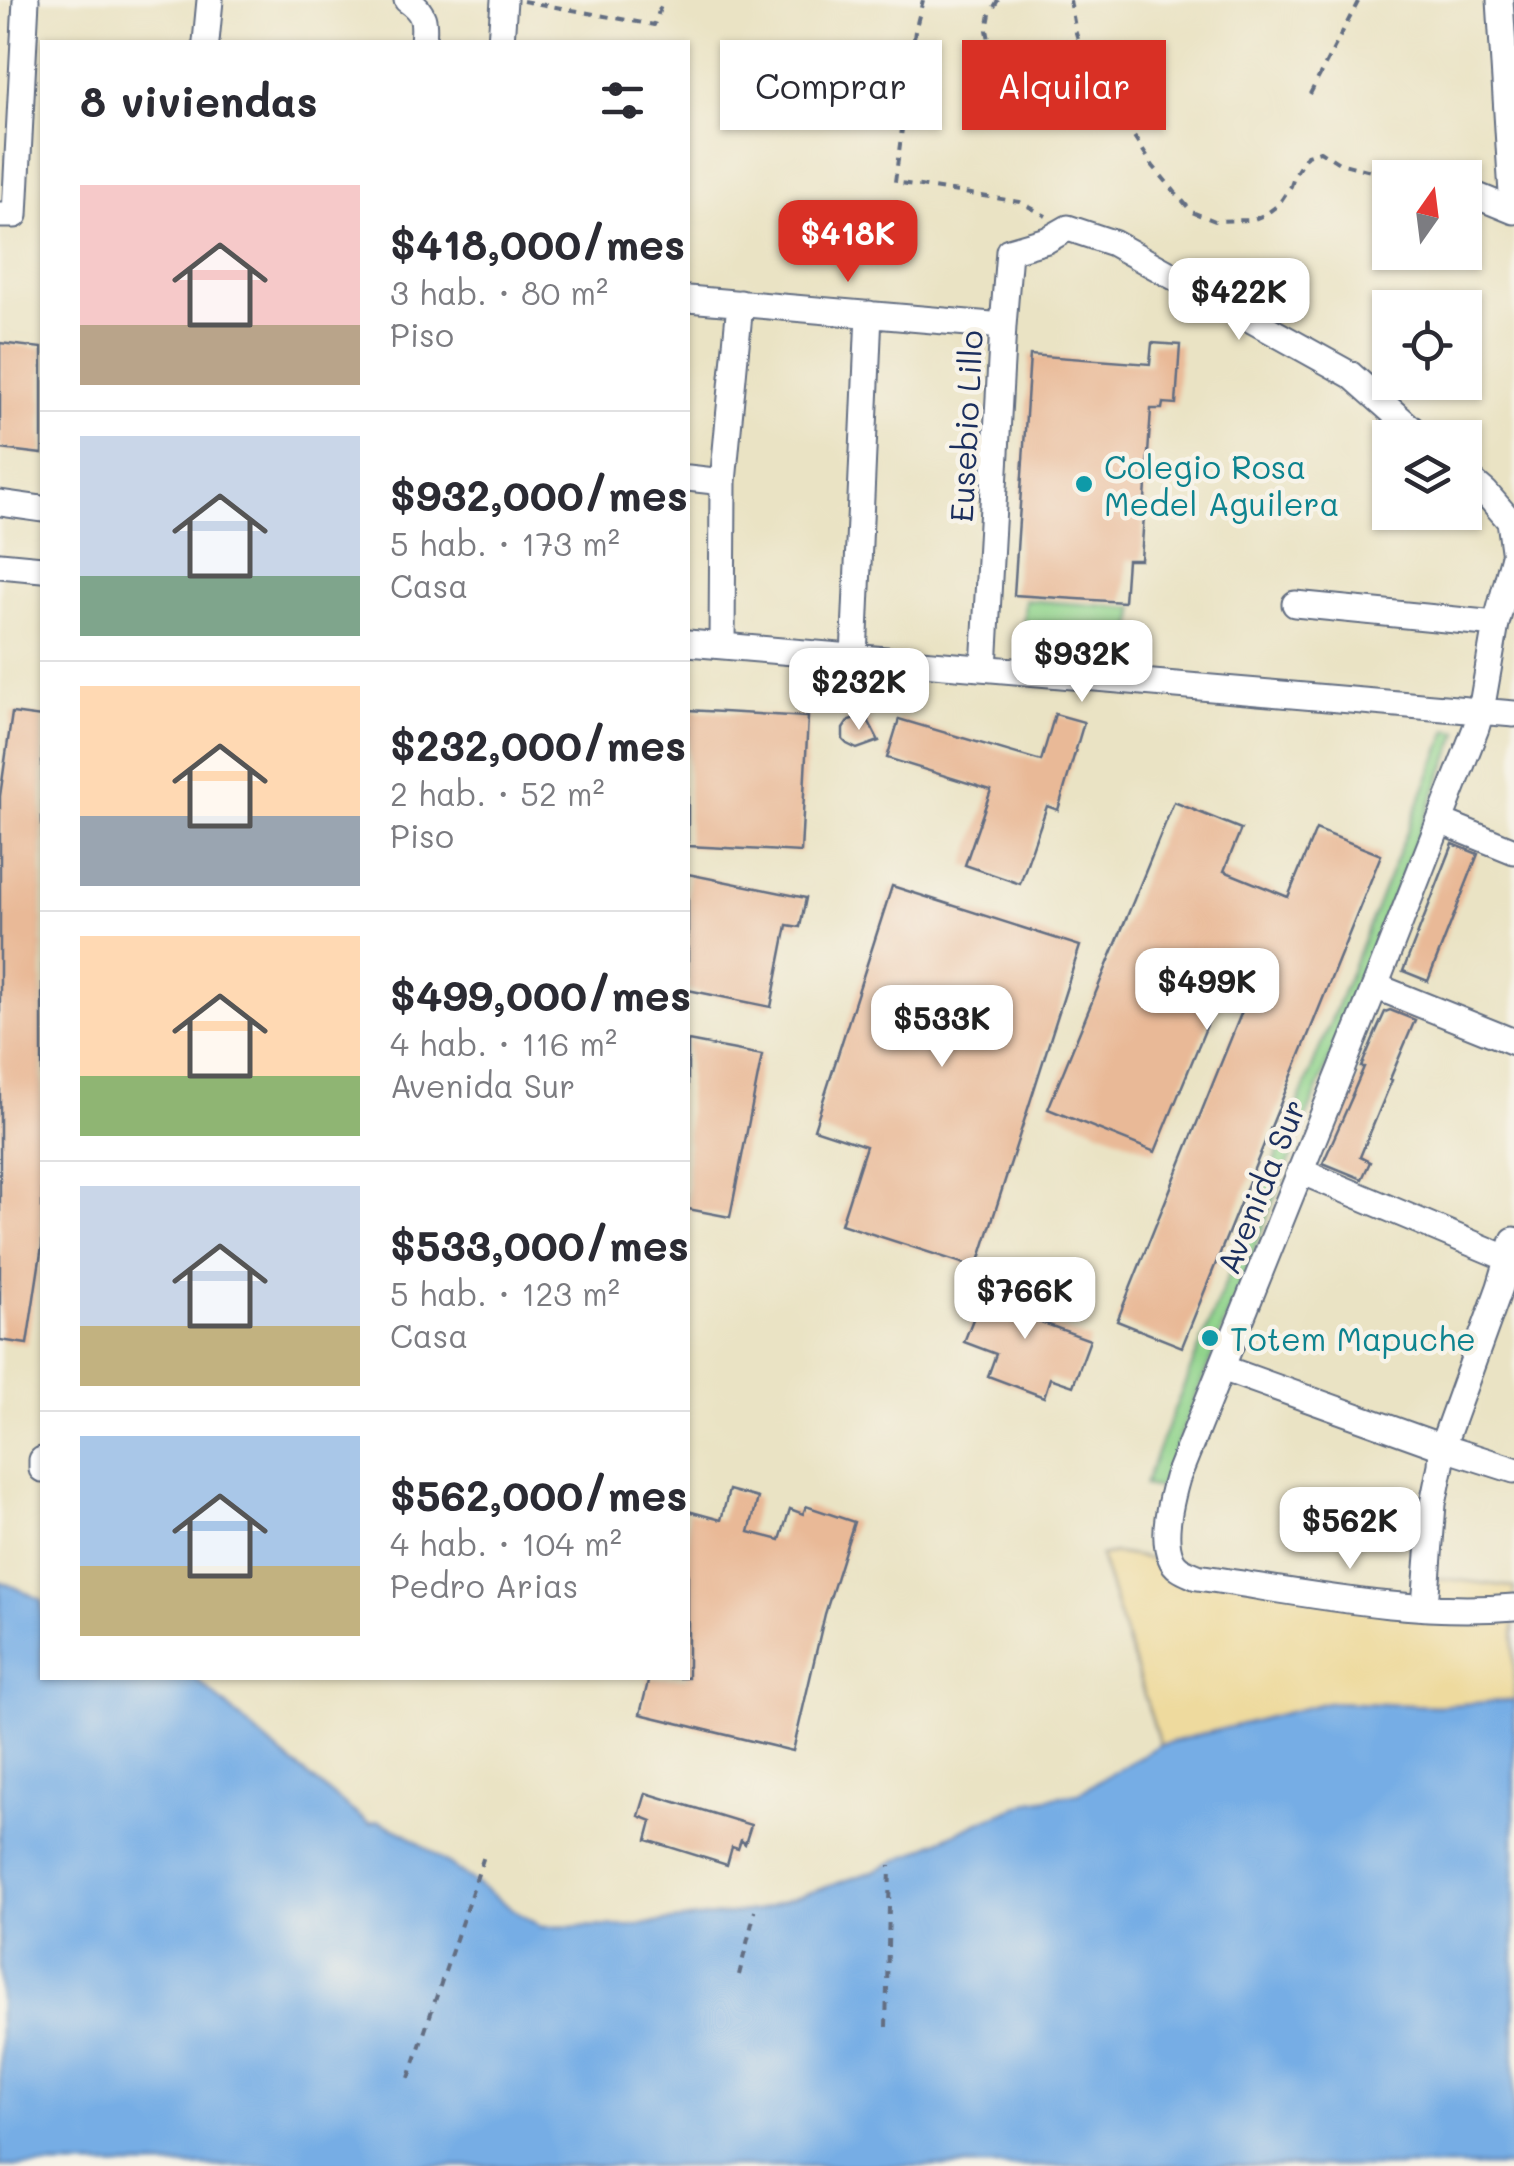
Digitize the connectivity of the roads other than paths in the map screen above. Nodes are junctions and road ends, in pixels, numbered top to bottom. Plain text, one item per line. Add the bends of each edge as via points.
1 (26, 0) edge
2 (210, 0) edge
3 (407, 0) edge
4 (504, 0) edge
5 (1500, 0) edge
6 (206, 40) edge
7 (423, 40) edge
8 (501, 40) edge
9 (8, 188) edge
10 (1482, 198) edge
11 (1514, 210) edge
12 (0, 215) edge
13 (690, 299) edge
14 (740, 303) junction
15 (869, 314) junction
16 (1003, 326) junction
17 (1402, 420) edge
18 (690, 478) edge
19 (724, 482) junction
20 (1482, 489) edge
21 (0, 503) edge
22 (40, 509) edge
23 (1514, 552) edge
24 (0, 564) edge
25 (40, 569) edge
26 (1295, 604) dead end
27 (1496, 624) junction
28 (690, 643) edge
29 (722, 646) junction
30 (854, 657) junction
31 (984, 668) junction
32 (1481, 712) junction
33 (1514, 714) edge
34 (1440, 821) junction
35 (1514, 851) edge
36 (1375, 986) junction
37 (1514, 1042) edge
38 (1300, 1171) junction
39 (1512, 1253) edge
40 (1222, 1368) junction
41 (1442, 1447) junction
42 (1514, 1470) edge
43 (1425, 1606) junction
44 (1514, 1607) edge

1 - 9 street
2 - 6 street
3 - 7 street via 425,24
4 - 8 street
5 - 11 street
9 - 12 street via 16,215
10 - 11 street
13 - 14 street
14 - 15 street
14 - 19 street
15 - 16 street
15 - 30 street
16 - 17 street, Eusebio Lillo via 1010,251 1068,228 1113,243 1351,375
16 - 31 street, Eusebio Lillo
18 - 19 street
19 - 29 street
20 - 23 street via 1510,521
21 - 22 street
23 - 27 street, Avenida Sur
24 - 25 street
26 - 27 street
27 - 32 street, Avenida Sur
28 - 29 street
29 - 30 street
30 - 31 street
31 - 32 street
32 - 33 street
32 - 34 street, Avenida Sur
34 - 35 street
34 - 36 street, Avenida Sur
36 - 37 street
36 - 38 street, Avenida Sur
38 - 39 street
38 - 40 street, Avenida Sur
39 - 41 street
40 - 41 street
40 - 43 street, Avenida Sur via 1173,1491 1170,1558 1179,1569 1363,1602
41 - 42 street
41 - 43 street
43 - 44 street

